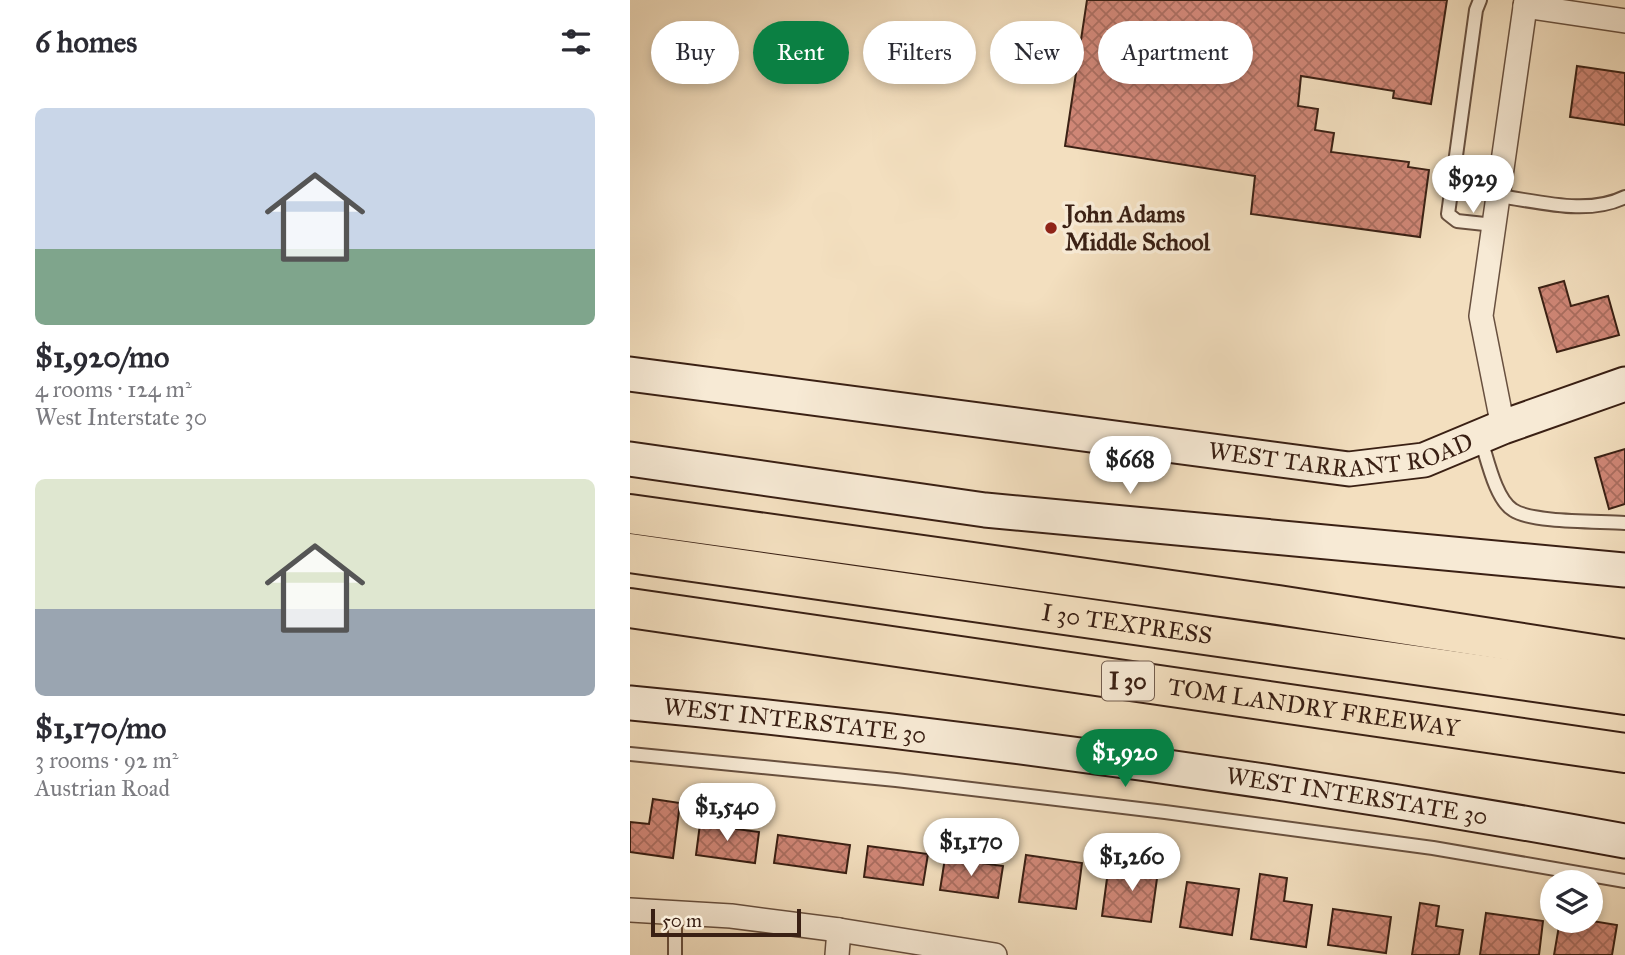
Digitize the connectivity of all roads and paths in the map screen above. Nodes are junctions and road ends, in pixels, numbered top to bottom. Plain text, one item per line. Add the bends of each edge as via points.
1 (1480, 0) edge
2 (1525, 3) edge
3 (1625, 21) edge
4 (1498, 196) junction
5 (1625, 197) edge
6 (1493, 225) junction
7 (630, 374) edge
8 (1625, 384) edge
9 (1492, 432) junction
10 (630, 459) edge
11 (630, 514) edge
12 (1625, 523) edge
13 (630, 552) edge
14 (1625, 570) edge
15 (1278, 604) junction
16 (630, 608) edge
17 (1625, 635) edge
18 (1625, 659) edge
19 (1625, 695) edge
20 (630, 703) edge
21 (1625, 753) edge
22 (630, 754) edge
23 (1625, 841) edge
24 (1625, 881) edge
25 (630, 910) edge
26 (675, 913) junction
27 (839, 930) junction
28 (675, 955) edge
29 (837, 955) edge
30 (995, 955) edge

1 - 6 lane via 1448,214 1457,221
2 - 3 street
2 - 4 street
4 - 5 lane via 1572,206
4 - 6 street
6 - 9 street via 1480,316
7 - 9 main road, WEST TARRANT ROAD via 1349,469 1424,460
8 - 9 main road, WEST TARRANT ROAD
9 - 12 lane via 1497,489 1511,510 1531,517
10 - 14 main road via 985,510
11 - 15 highway
13 - 19 highway, I 30 TEXPRESS
15 - 17 highway via 1310,593
15 - 18 highway
16 - 21 highway, TOM LANDRY FREEWAY / I 30
20 - 23 main road, WEST INTERSTATE 30 via 806,720 1157,766 1422,804
22 - 24 lane via 1165,812 1433,848
25 - 26 street
26 - 27 street
26 - 28 lane
27 - 29 street
27 - 30 street

